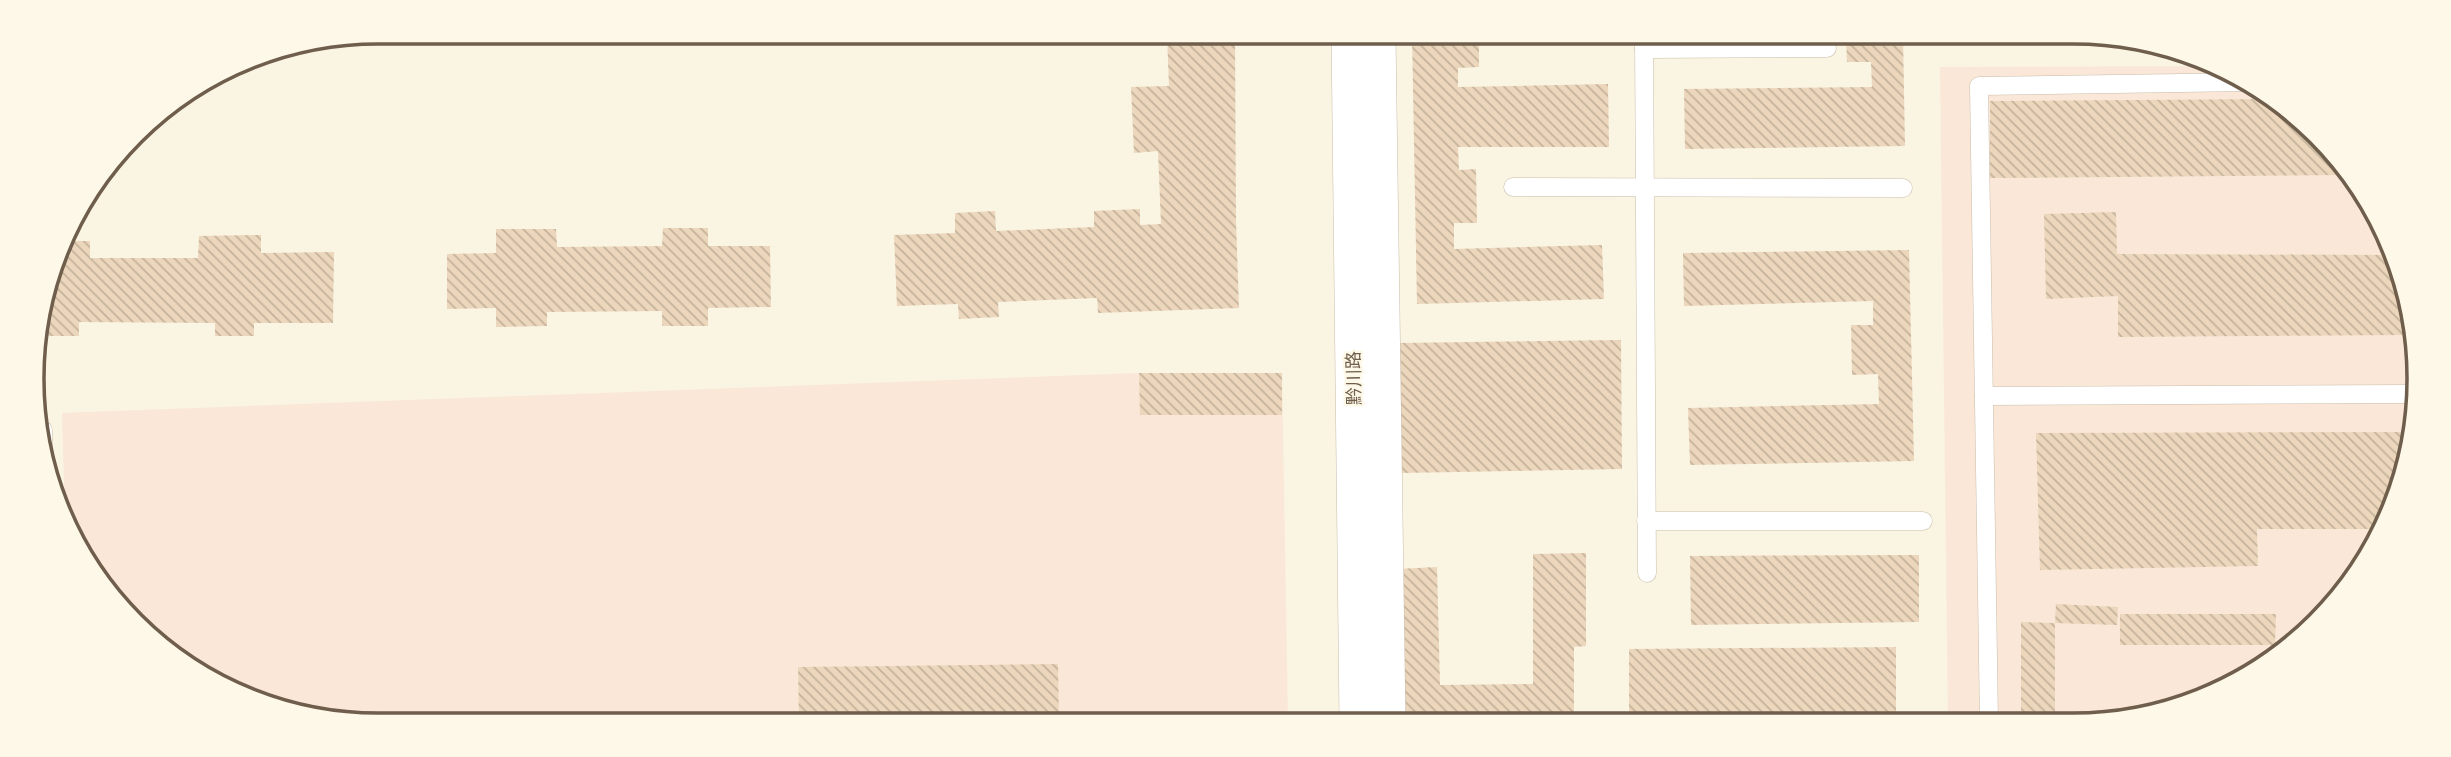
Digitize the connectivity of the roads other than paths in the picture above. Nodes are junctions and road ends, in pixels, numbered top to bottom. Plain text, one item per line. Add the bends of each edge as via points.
1 (1350, 44) edge
2 (1377, 44) edge
3 (1644, 44) edge
4 (1681, 44) edge
5 (1827, 48) dead end
6 (2228, 82) edge
7 (1513, 187) dead end
8 (1644, 187) junction
9 (1903, 187) dead end
10 (2407, 394) edge
11 (1984, 396) junction
12 (1646, 521) junction
13 (1923, 521) dead end
14 (1647, 573) dead end
15 (1358, 713) edge
16 (1387, 713) edge
17 (1989, 713) edge

1 - 15 street, 黔川路
2 - 16 street, 黔川路
3 - 8 lane
4 - 5 lane
6 - 11 lane via 1979,86
7 - 8 lane
8 - 9 lane
8 - 12 lane
10 - 11 lane
11 - 17 lane
12 - 13 lane
12 - 14 lane

